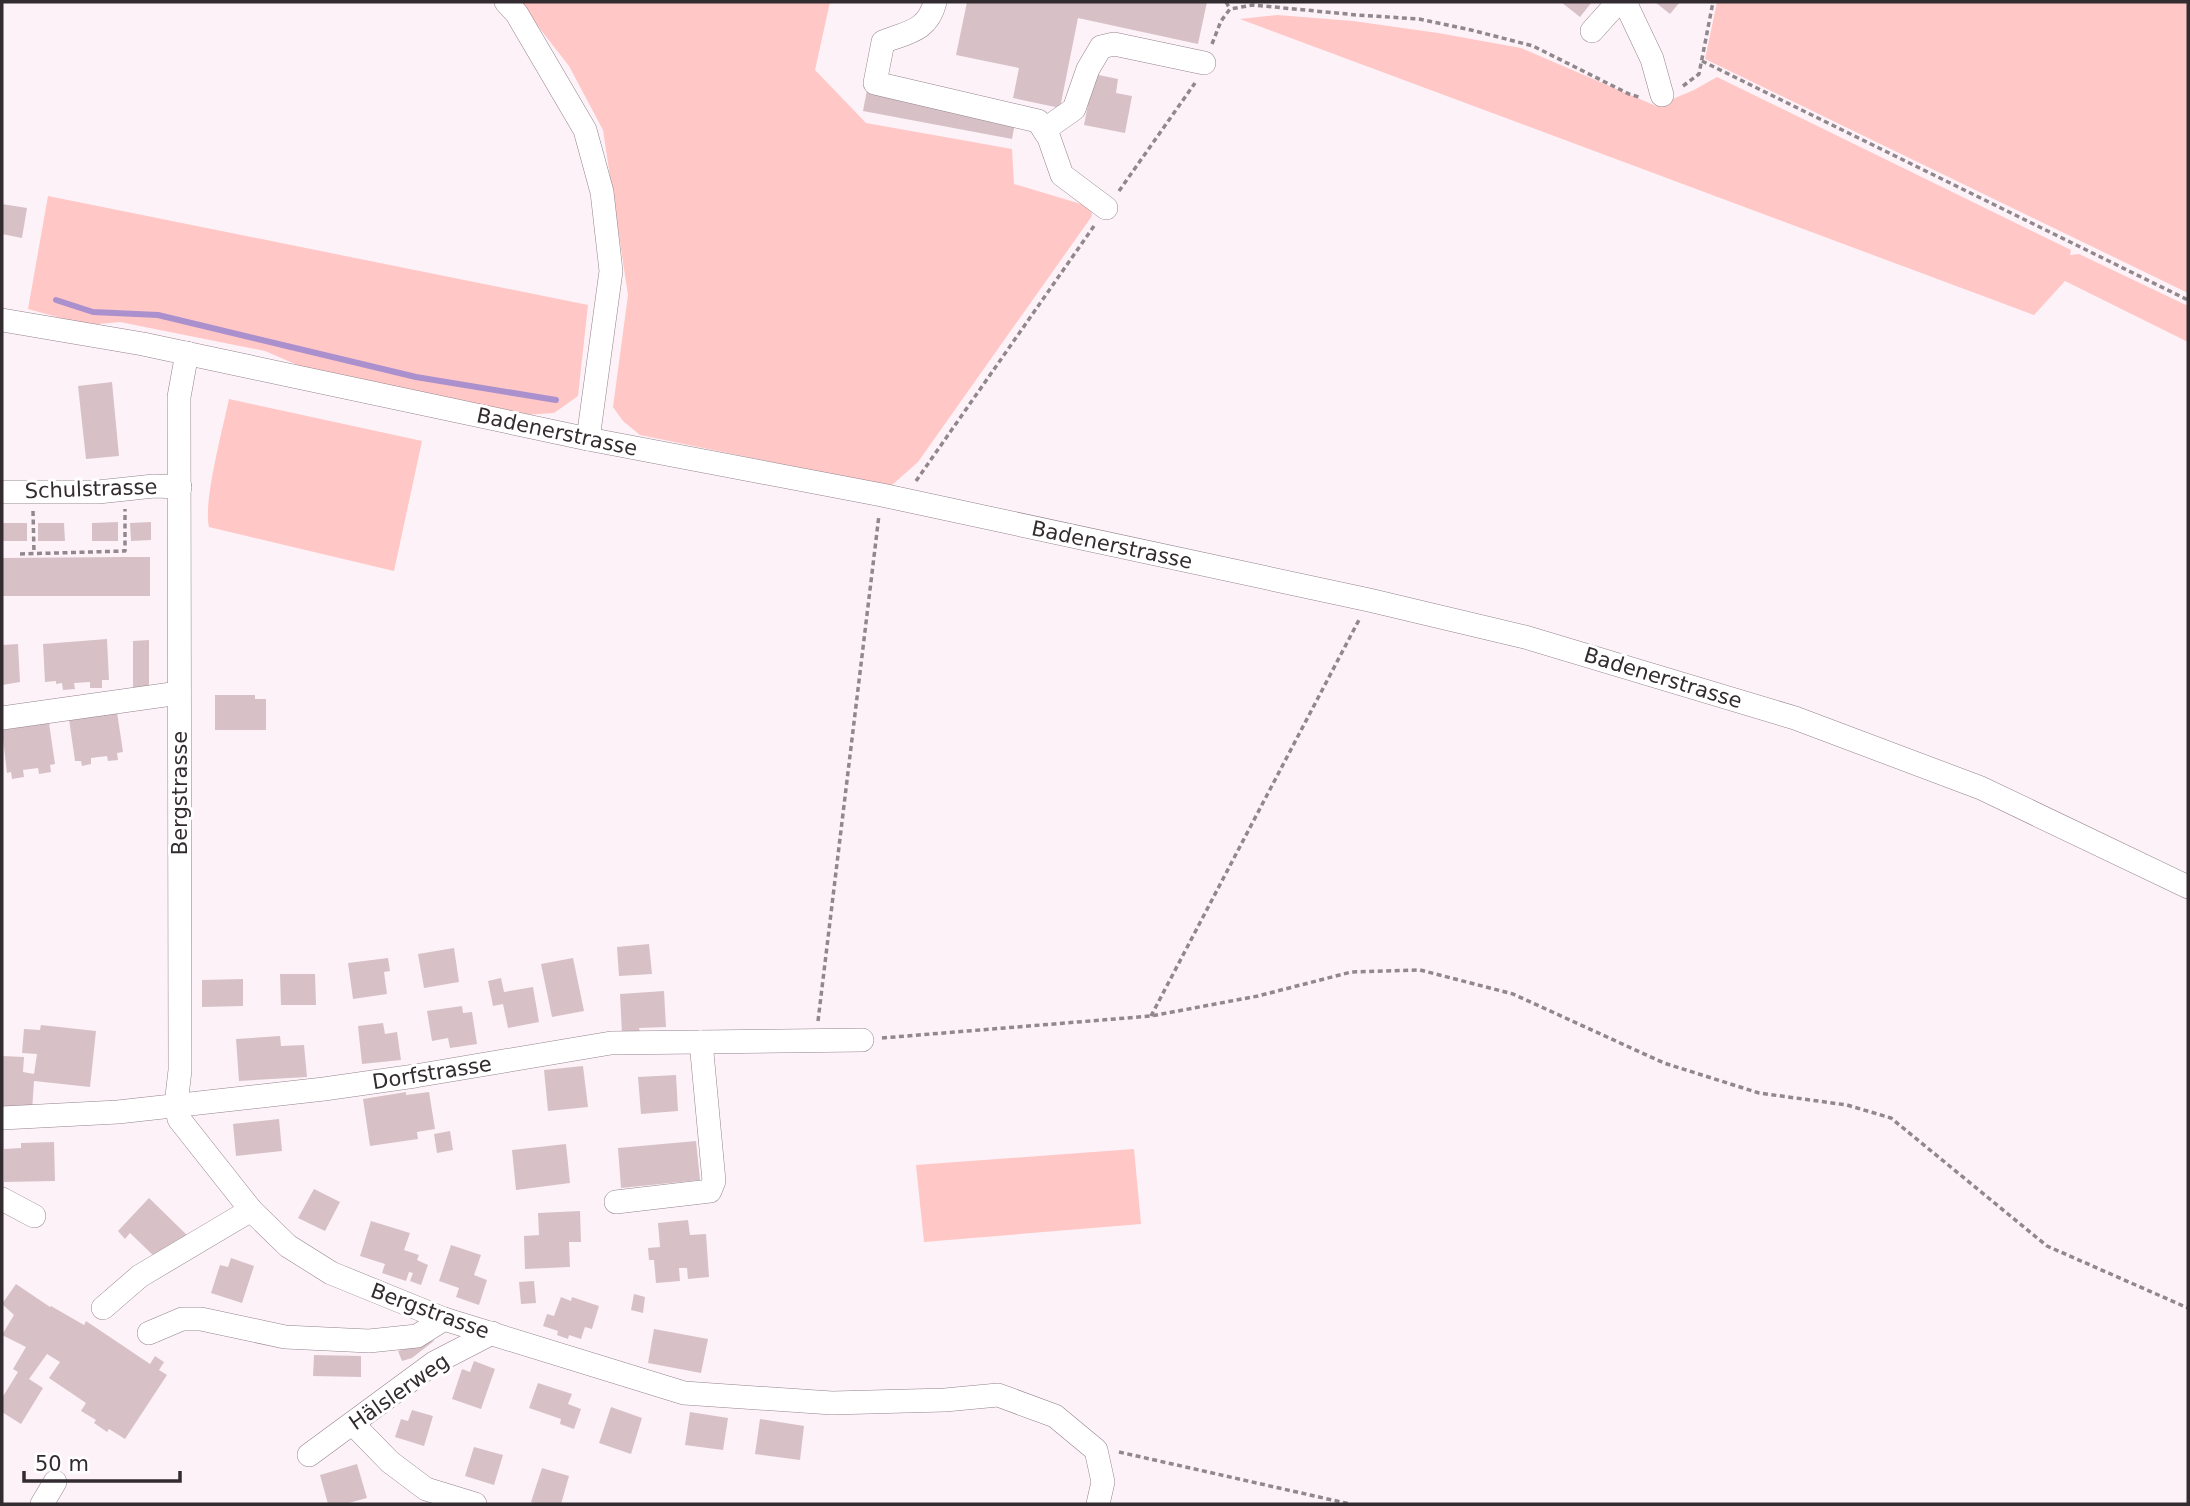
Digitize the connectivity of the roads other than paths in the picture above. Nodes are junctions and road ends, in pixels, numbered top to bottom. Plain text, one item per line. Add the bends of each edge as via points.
1 (506, 2) edge
2 (935, 2) edge
3 (1618, 2) edge
4 (1625, 2) edge
5 (1592, 31) dead end
6 (1204, 63) road end
7 (1662, 95) road end
8 (1044, 130) junction
9 (1106, 208) road end
10 (2, 320) edge
11 (187, 353) junction
12 (588, 439) junction
13 (180, 487) junction
14 (2, 492) edge
15 (179, 693) junction
16 (2, 718) edge
17 (2188, 887) edge
18 (862, 1040) road end
19 (701, 1042) junction
20 (176, 1105) junction
21 (2, 1118) edge
22 (2, 1199) edge
23 (616, 1202) dead end
24 (251, 1209) junction
25 (34, 1216) dead end
26 (103, 1308) dead end
27 (444, 1319) junction
28 (149, 1333) dead end
29 (492, 1333) junction
30 (353, 1424) junction
31 (309, 1455) dead end
32 (55, 1482) dead end
33 (42, 1504) edge
34 (475, 1504) edge
35 (1098, 1504) edge

1 - 12 street via 585,130 602,192 611,271
2 - 8 street via 931,17 920,26 883,42 875,83 1038,121
3 - 5 street
4 - 7 street via 1652,59
6 - 8 street via 1114,44 1101,47 1074,109
8 - 9 street via 1062,175
10 - 11 street, Badenerstrasse
11 - 12 street, Badenerstrasse
11 - 13 street, Bergstrasse via 179,397
12 - 17 street, Badenerstrasse via 892,497 1525,637 1795,718 1982,789
13 - 14 street, Schulstrasse
13 - 15 street, Bergstrasse
15 - 16 street
15 - 20 street, Bergstrasse via 180,1070
18 - 19 street, Dorfstrasse
19 - 20 street, Dorfstrasse via 611,1043 415,1076
19 - 23 street via 714,1181 710,1191
20 - 21 street, Dorfstrasse
20 - 24 street, Bergstrasse via 179,1119
22 - 25 street
24 - 26 street via 140,1276
24 - 27 street, Bergstrasse via 288,1246 331,1273
27 - 28 street via 417,1336 369,1341 285,1337 201,1318 182,1319
27 - 29 street, Bergstrasse
29 - 30 street, Hälslerweg via 435,1363
29 - 35 street, Bergstrasse via 684,1393 832,1403 998,1395 1055,1416 1096,1450 1103,1482
30 - 31 street, Hälslerweg
30 - 34 street via 390,1462 426,1489
32 - 33 street

